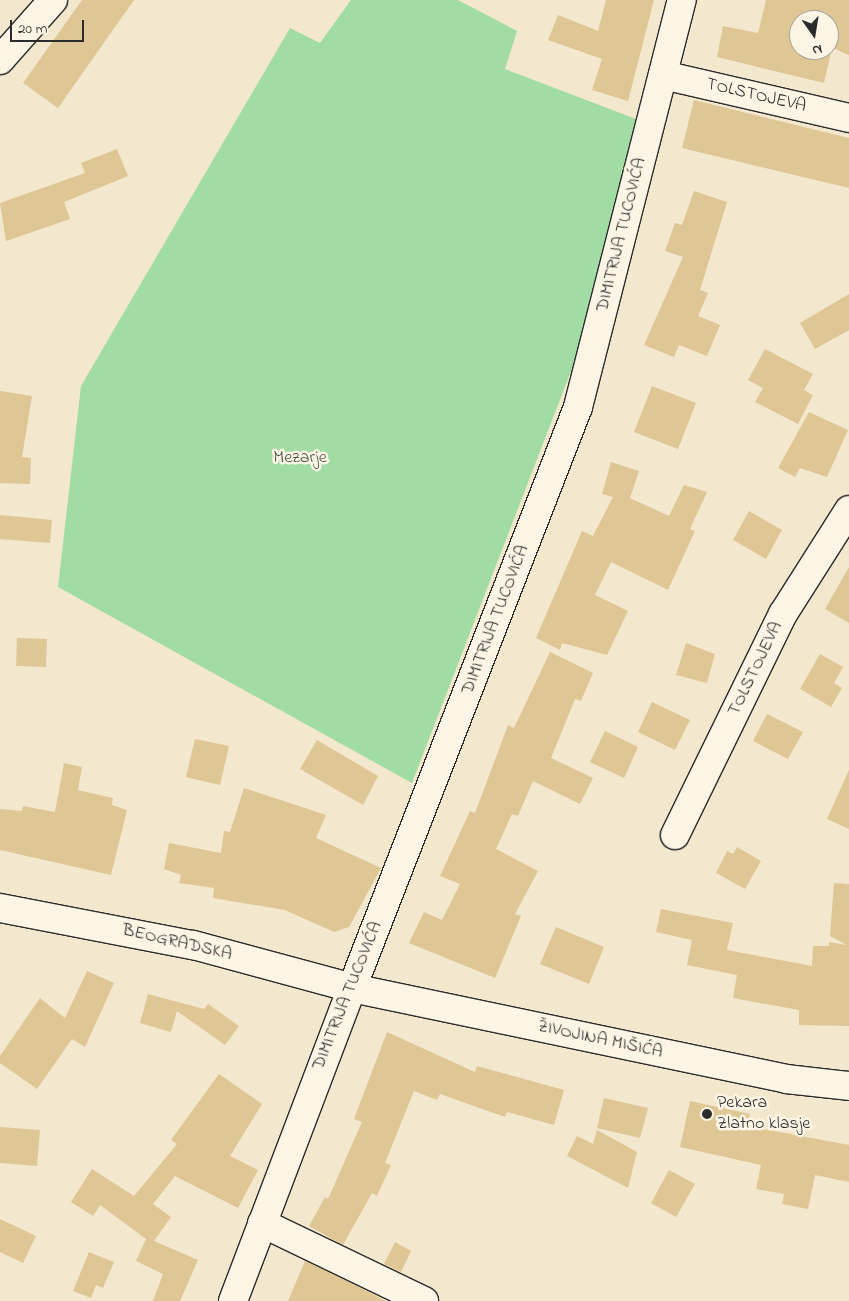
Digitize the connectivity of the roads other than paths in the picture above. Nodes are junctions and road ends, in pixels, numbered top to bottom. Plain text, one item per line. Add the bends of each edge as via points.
1 (52, 0) edge
2 (682, 0) edge
3 (0, 60) edge
4 (663, 75) junction
5 (849, 118) edge
6 (849, 510) edge
7 (675, 835) dead end
8 (0, 908) edge
9 (352, 988) junction
10 (849, 1086) edge
11 (262, 1223) junction
12 (233, 1301) edge
13 (424, 1301) edge

1 - 3 street
2 - 4 street, DIMITRIJA TUCOVIĆA
4 - 5 street, TOLSTOJEVA
4 - 9 street, DIMITRIJA TUCOVIĆA via 578,407
6 - 7 street, TOLSTOJEVA via 783,614
8 - 9 street, BEOGRADSKA via 193,945
9 - 10 street, ŽIVOJINA MIŠIĆA via 786,1079
9 - 11 street, DIMITRIJA TUCOVIĆA
11 - 12 street, DIMITRIJA TUCOVIĆA
11 - 13 street

